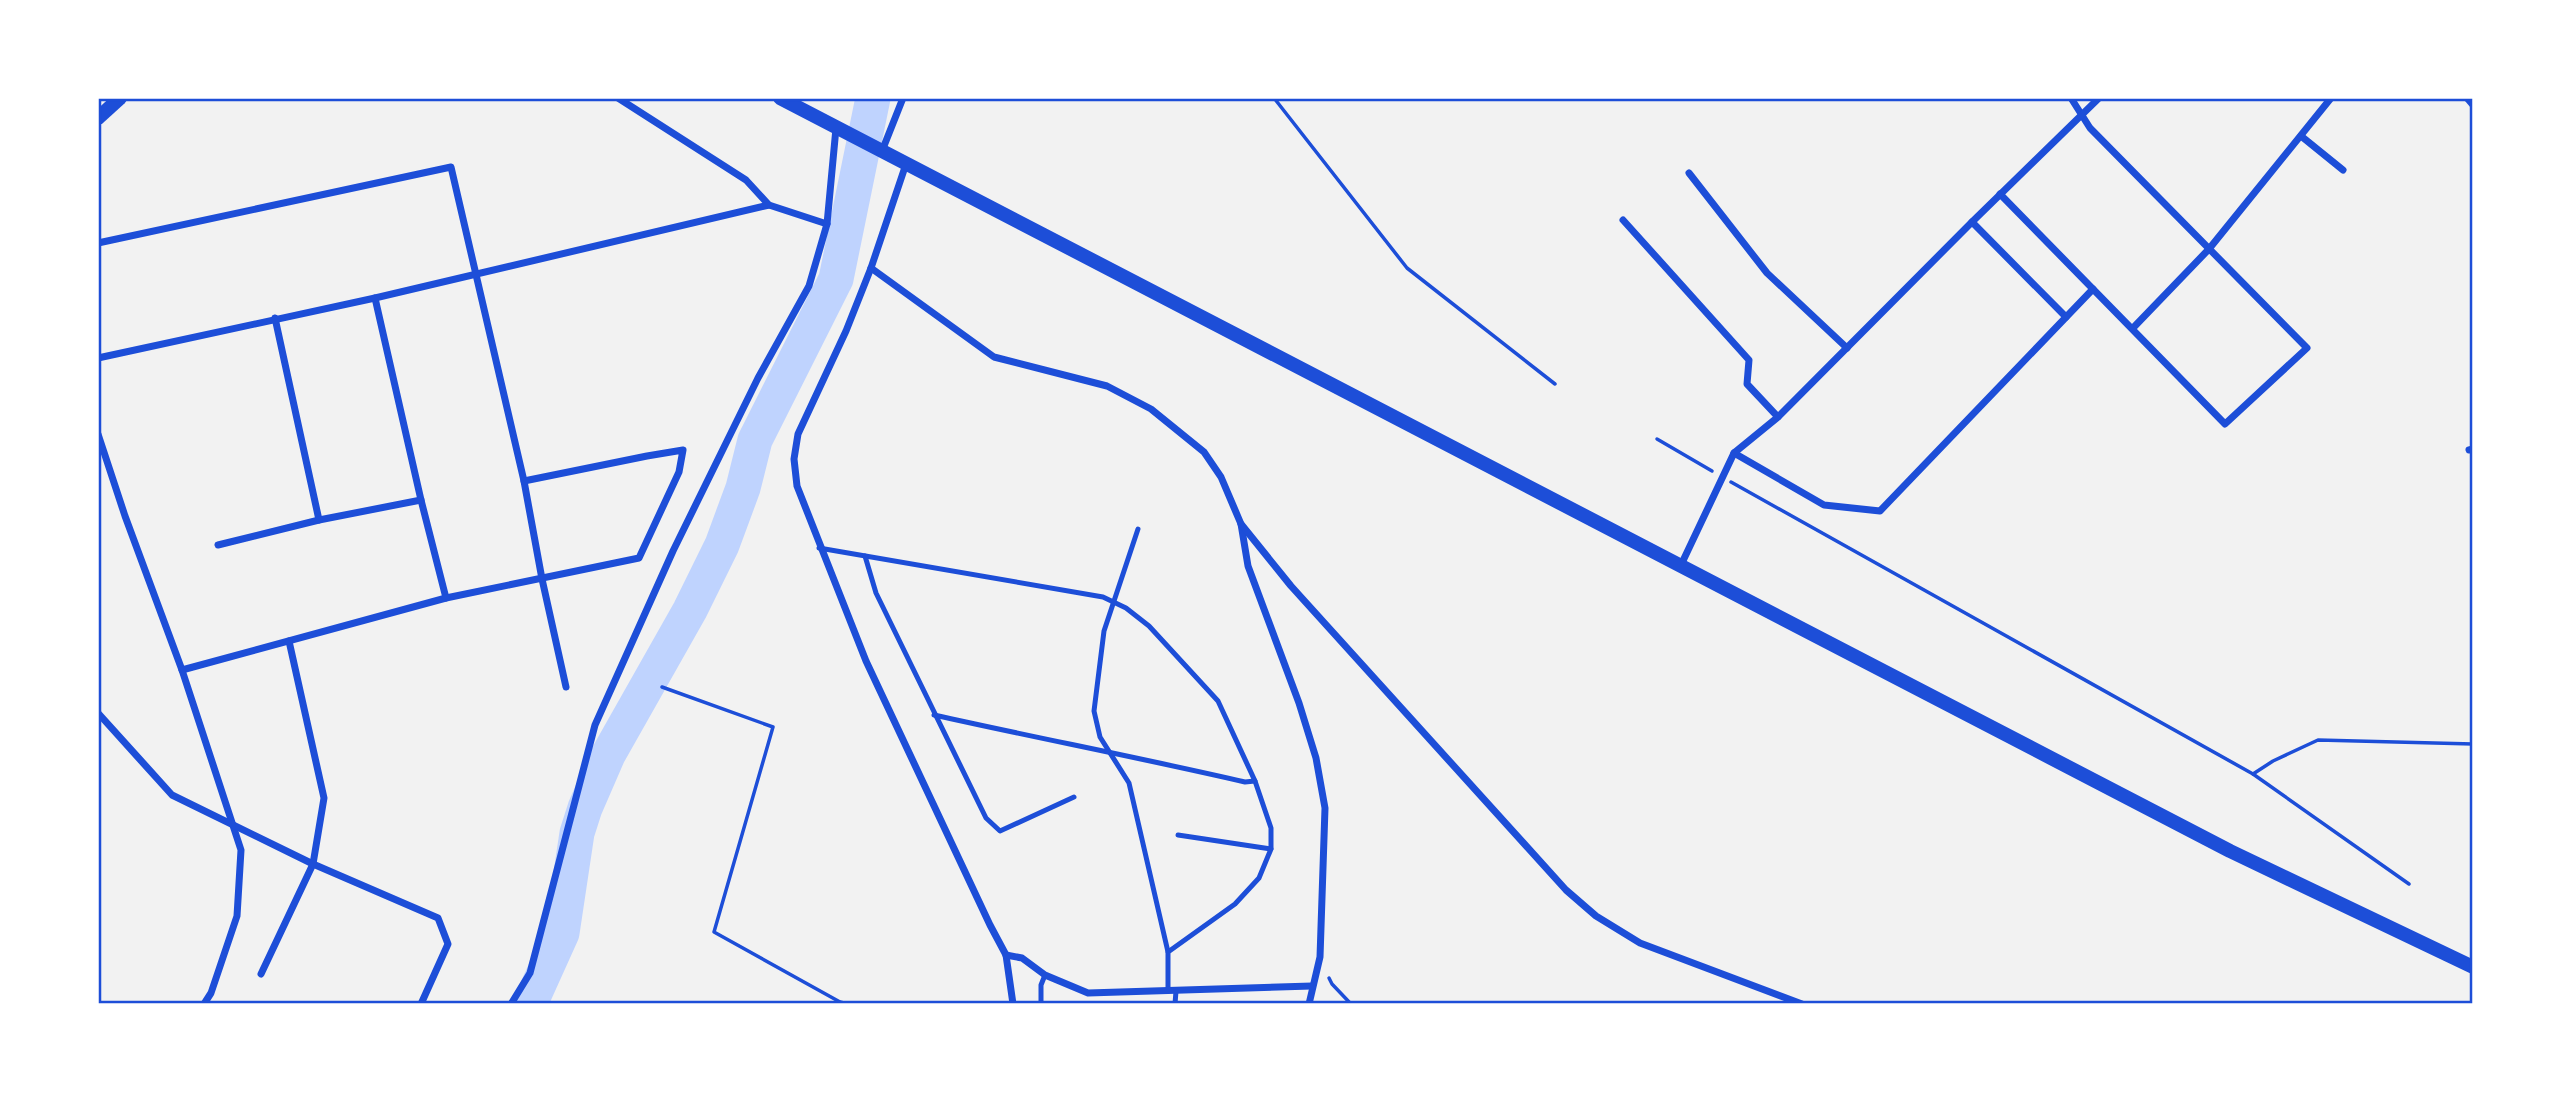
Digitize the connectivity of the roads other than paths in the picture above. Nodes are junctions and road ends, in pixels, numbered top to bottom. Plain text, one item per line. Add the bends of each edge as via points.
1 (120, 98) edge
2 (618, 98) edge
3 (780, 98) edge
4 (903, 98) edge
5 (2071, 98) edge
6 (2099, 98) edge
7 (2331, 98) edge
8 (2467, 98) edge
9 (2473, 105) edge
10 (2081, 115) junction
11 (98, 118) edge
12 (842, 130) junction
13 (2301, 136) junction
14 (878, 149) junction
15 (906, 164) junction
16 (2343, 170) dead end
17 (1689, 173) dead end
18 (2000, 194) junction
19 (769, 205) junction
20 (1623, 219) dead end
21 (1972, 222) junction
22 (827, 224) junction
23 (98, 243) edge
24 (2209, 249) junction
25 (871, 268) junction
26 (476, 275) junction
27 (2093, 289) junction
28 (375, 298) junction
29 (2066, 317) junction
30 (275, 318) junction
31 (2133, 328) junction
32 (1847, 348) junction
33 (98, 358) edge
34 (1778, 417) junction
35 (98, 434) edge
36 (1734, 453) junction
37 (524, 481) junction
38 (421, 500) junction
39 (319, 520) junction
40 (1241, 524) junction
41 (1138, 529) dead end
42 (218, 545) dead end
43 (819, 548) junction
44 (865, 556) junction
45 (1681, 565) junction
46 (542, 579) junction
47 (446, 598) junction
48 (1113, 602) junction
49 (289, 641) junction
50 (182, 670) junction
51 (566, 687) dead end
52 (98, 713) edge
53 (934, 715) junction
54 (1112, 753) junction
55 (1255, 780) junction
56 (1074, 797) dead end
57 (231, 825) junction
58 (1178, 835) dead end
59 (1271, 849) junction
60 (313, 864) junction
61 (1168, 953) junction
62 (1006, 955) junction
63 (2473, 967) edge
64 (261, 974) dead end
65 (1045, 975) junction
66 (1312, 986) junction
67 (1172, 991) junction
68 (204, 1004) edge
69 (421, 1004) edge
70 (511, 1004) edge
71 (1013, 1004) edge
72 (1041, 1004) edge
73 (1175, 1004) edge
74 (1309, 1004) edge
75 (1802, 1004) edge

1 - 11 main road
2 - 19 street via 746,180
3 - 12 main road
4 - 14 street
5 - 10 street
6 - 10 street
7 - 13 street
8 - 9 street
10 - 18 street
10 - 24 street
12 - 14 main road
12 - 22 street
13 - 16 street
13 - 24 street
14 - 15 main road
15 - 25 street
15 - 45 main road
17 - 32 street via 1767,273
18 - 21 street
18 - 27 street
19 - 22 street
19 - 26 street
20 - 34 street via 1749,360 1747,384
21 - 29 street
21 - 32 street
22 - 70 street via 808,286 673,551 595,725 530,973
23 - 26 street via 451,167
24 - 31 street
24 - 31 street via 2307,348 2225,424
25 - 40 street via 994,357 1107,386 1151,409 1204,452 1221,477
25 - 43 street via 798,434 794,459 797,486
26 - 28 street
26 - 37 street
27 - 29 street
27 - 31 street
28 - 30 street
28 - 38 street
29 - 36 street via 1880,511 1824,505
30 - 33 street
30 - 39 street
32 - 34 street
34 - 36 street
35 - 50 street
36 - 45 street
37 - 46 street
37 - 46 street via 683,450 679,472 639,558
38 - 39 street
38 - 47 street
39 - 42 street
40 - 66 street via 1248,566 1317,758 1325,808 1320,957
40 - 75 street via 1300,596 1566,890 1595,916 1640,943
41 - 48 lane
43 - 44 lane
43 - 62 street via 872,673
44 - 48 lane
44 - 53 lane via 876,593
45 - 63 main road via 2230,850
46 - 47 street
46 - 51 street
47 - 49 street
48 - 54 lane via 1104,631 1094,711 1100,737
48 - 55 lane via 1149,626 1218,701
49 - 50 street
49 - 60 street via 324,798
50 - 57 street
52 - 57 street via 172,795
53 - 54 lane
53 - 56 lane via 986,818 1000,831
54 - 55 lane via 1245,782
54 - 61 lane via 1129,783
55 - 59 lane via 1271,828
57 - 60 street
57 - 68 street via 241,850 237,916
58 - 59 lane
59 - 61 lane via 1259,878 1235,904
60 - 64 street
60 - 69 street via 438,918 448,944
61 - 67 lane
62 - 65 street via 1022,958
62 - 71 street
65 - 67 street via 1088,993
65 - 72 lane
66 - 67 street
66 - 74 street
67 - 73 lane

